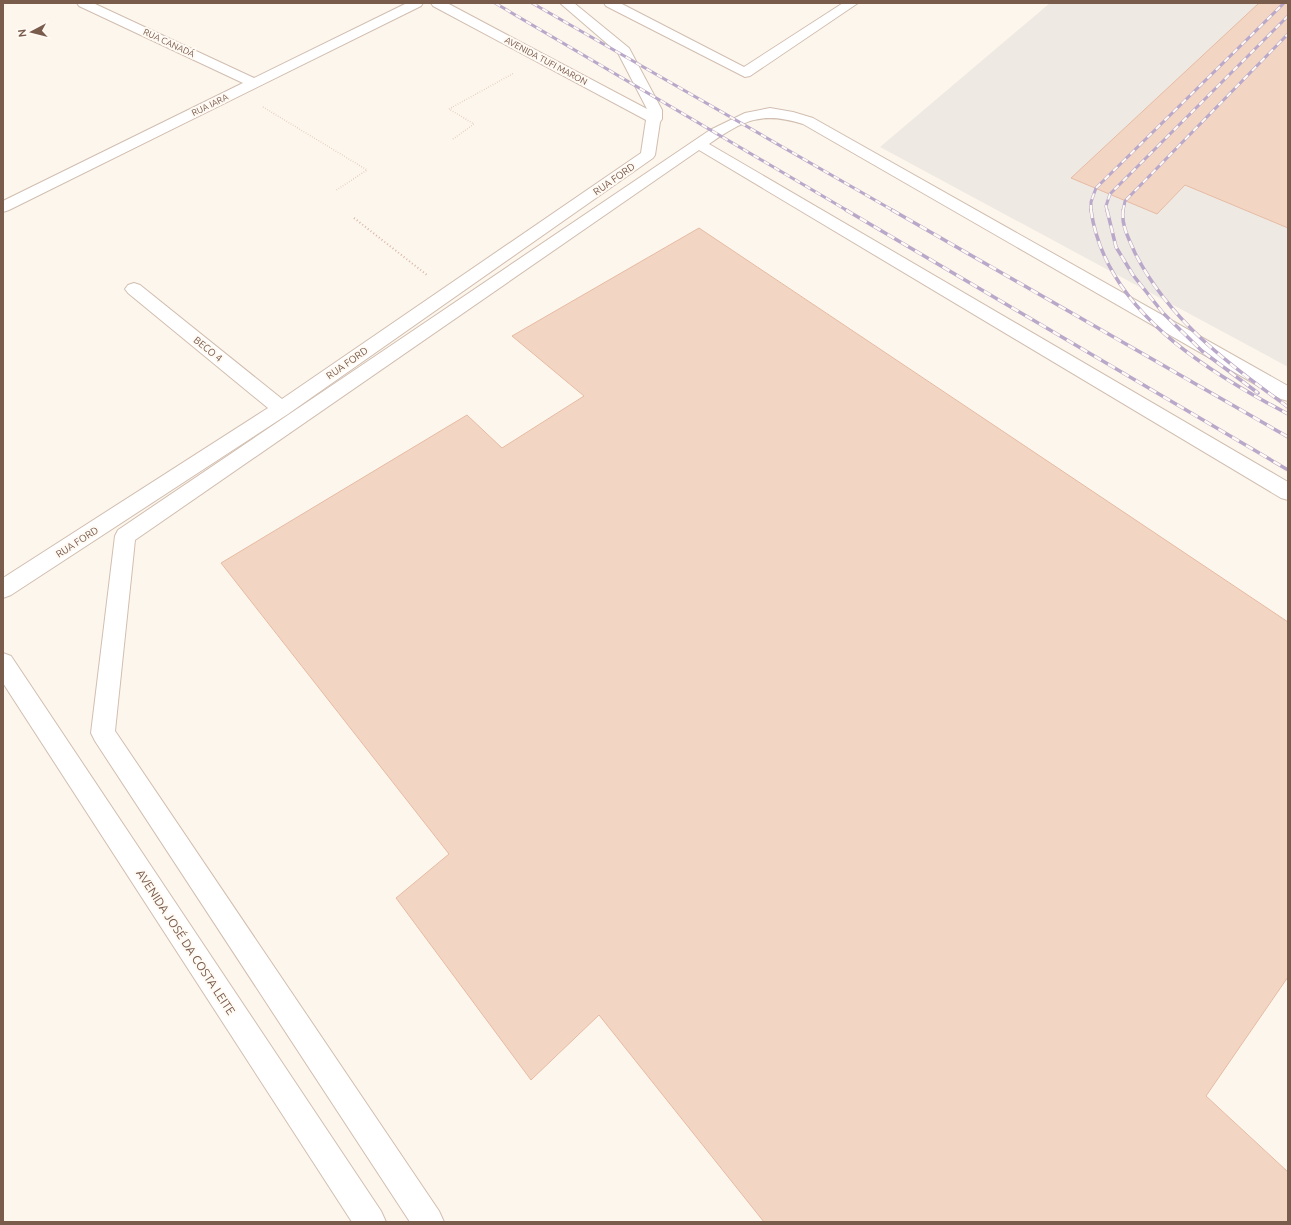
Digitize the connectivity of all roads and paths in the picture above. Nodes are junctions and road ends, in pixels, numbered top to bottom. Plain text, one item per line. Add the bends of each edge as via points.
1 (83, 3) edge
2 (417, 3) edge
3 (437, 3) edge
4 (566, 3) edge
5 (610, 3) edge
6 (852, 3) edge
7 (540, 58) junction
8 (254, 83) junction
9 (237, 92) junction
10 (655, 115) junction
11 (453, 139) dead end
12 (699, 144) junction
13 (335, 191) dead end
14 (3, 207) edge
15 (354, 218) dead end
16 (134, 289) dead end
17 (449, 293) junction
18 (1288, 394) edge
19 (281, 409) junction
20 (1288, 492) edge
21 (3, 590) edge
22 (3, 662) edge
23 (370, 1222) edge
24 (428, 1222) edge

1 - 8 street, RUA CANADÁ
2 - 8 street, RUA IARA
3 - 7 street, AVENIDA TUFI MARON
4 - 10 street via 624,51
5 - 6 street via 745,73
7 - 10 street, AVENIDA TUFI MARON
7 - 11 path via 449,109 474,124
8 - 9 street, RUA IARA
9 - 13 path via 367,170
9 - 14 street, RUA IARA
10 - 17 street, RUA FORD via 648,155
12 - 18 street via 745,117 761,112 788,114 808,121
12 - 20 street
12 - 24 street via 125,536 103,733
15 - 17 path
16 - 19 street, BECO 4
17 - 19 street, RUA FORD
19 - 21 street, RUA FORD
22 - 23 street, AVENIDA JOSÉ DA COSTA LEITE

